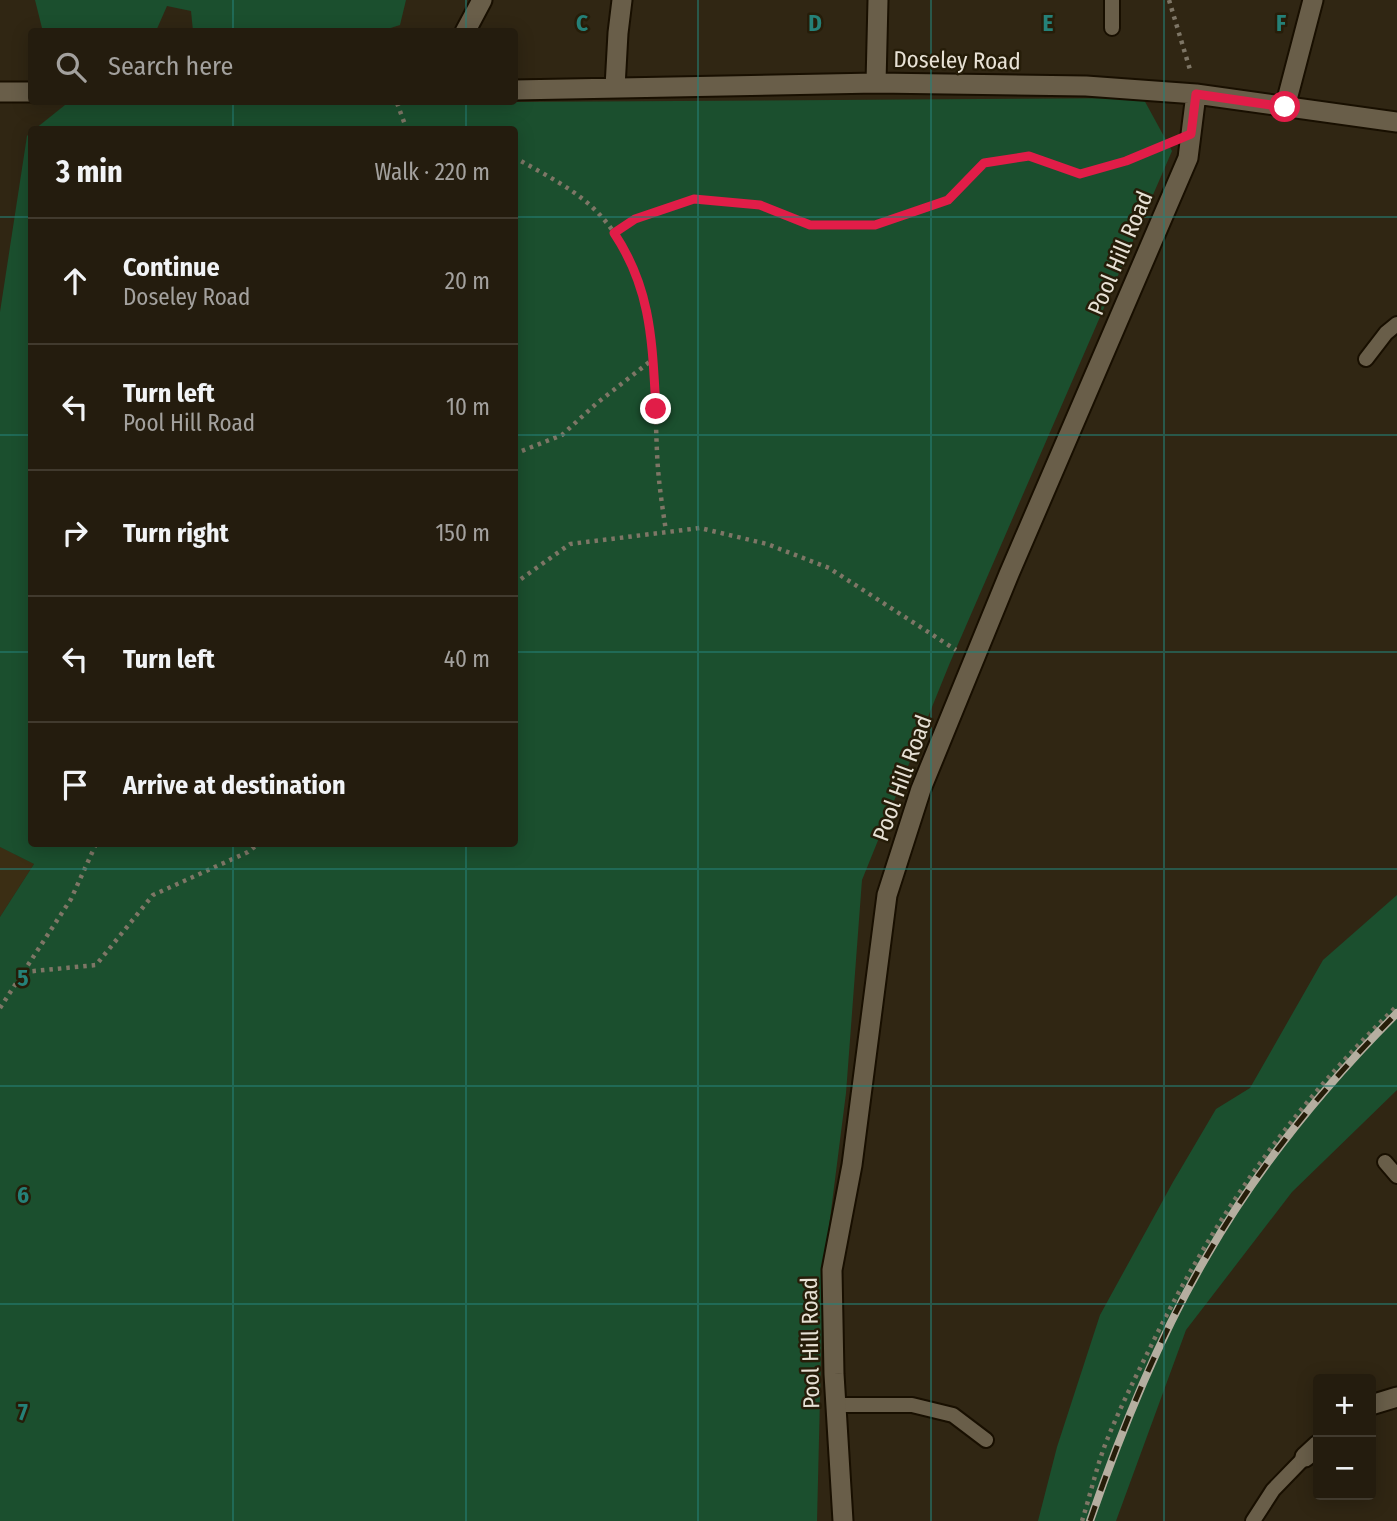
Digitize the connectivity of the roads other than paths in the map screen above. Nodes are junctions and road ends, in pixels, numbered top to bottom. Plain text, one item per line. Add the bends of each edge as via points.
1 (482, 0) edge
2 (622, 0) edge
3 (878, 0) edge
4 (1112, 0) edge
5 (1313, 0) edge
6 (467, 28) edge
7 (1112, 28) dead end
8 (876, 83) junction
9 (615, 87) junction
10 (518, 90) edge
11 (0, 92) edge
12 (28, 92) edge
13 (1196, 94) junction
14 (1285, 107) junction
15 (1397, 122) edge
16 (1397, 324) edge
17 (1366, 359) dead end
18 (1385, 1162) dead end
19 (1397, 1176) edge
20 (1397, 1397) edge
21 (1376, 1403) edge
22 (835, 1405) junction
23 (986, 1440) dead end
24 (1312, 1451) edge
25 (843, 1521) edge
26 (1253, 1521) edge

1 - 6 street
2 - 9 street
3 - 8 street
4 - 7 lane
5 - 14 street
8 - 9 street, Doseley Road
8 - 13 street, Doseley Road via 1086,86
9 - 10 street, Doseley Road
11 - 12 street
13 - 14 street, Doseley Road
13 - 22 street, Pool Hill Road via 1188,159 921,789 887,895 852,1165 832,1270
14 - 15 street, Doseley Road
16 - 17 lane
18 - 19 lane
20 - 21 street
22 - 23 lane via 912,1405 953,1415
22 - 25 street, Pool Hill Road
24 - 26 lane via 1273,1490

